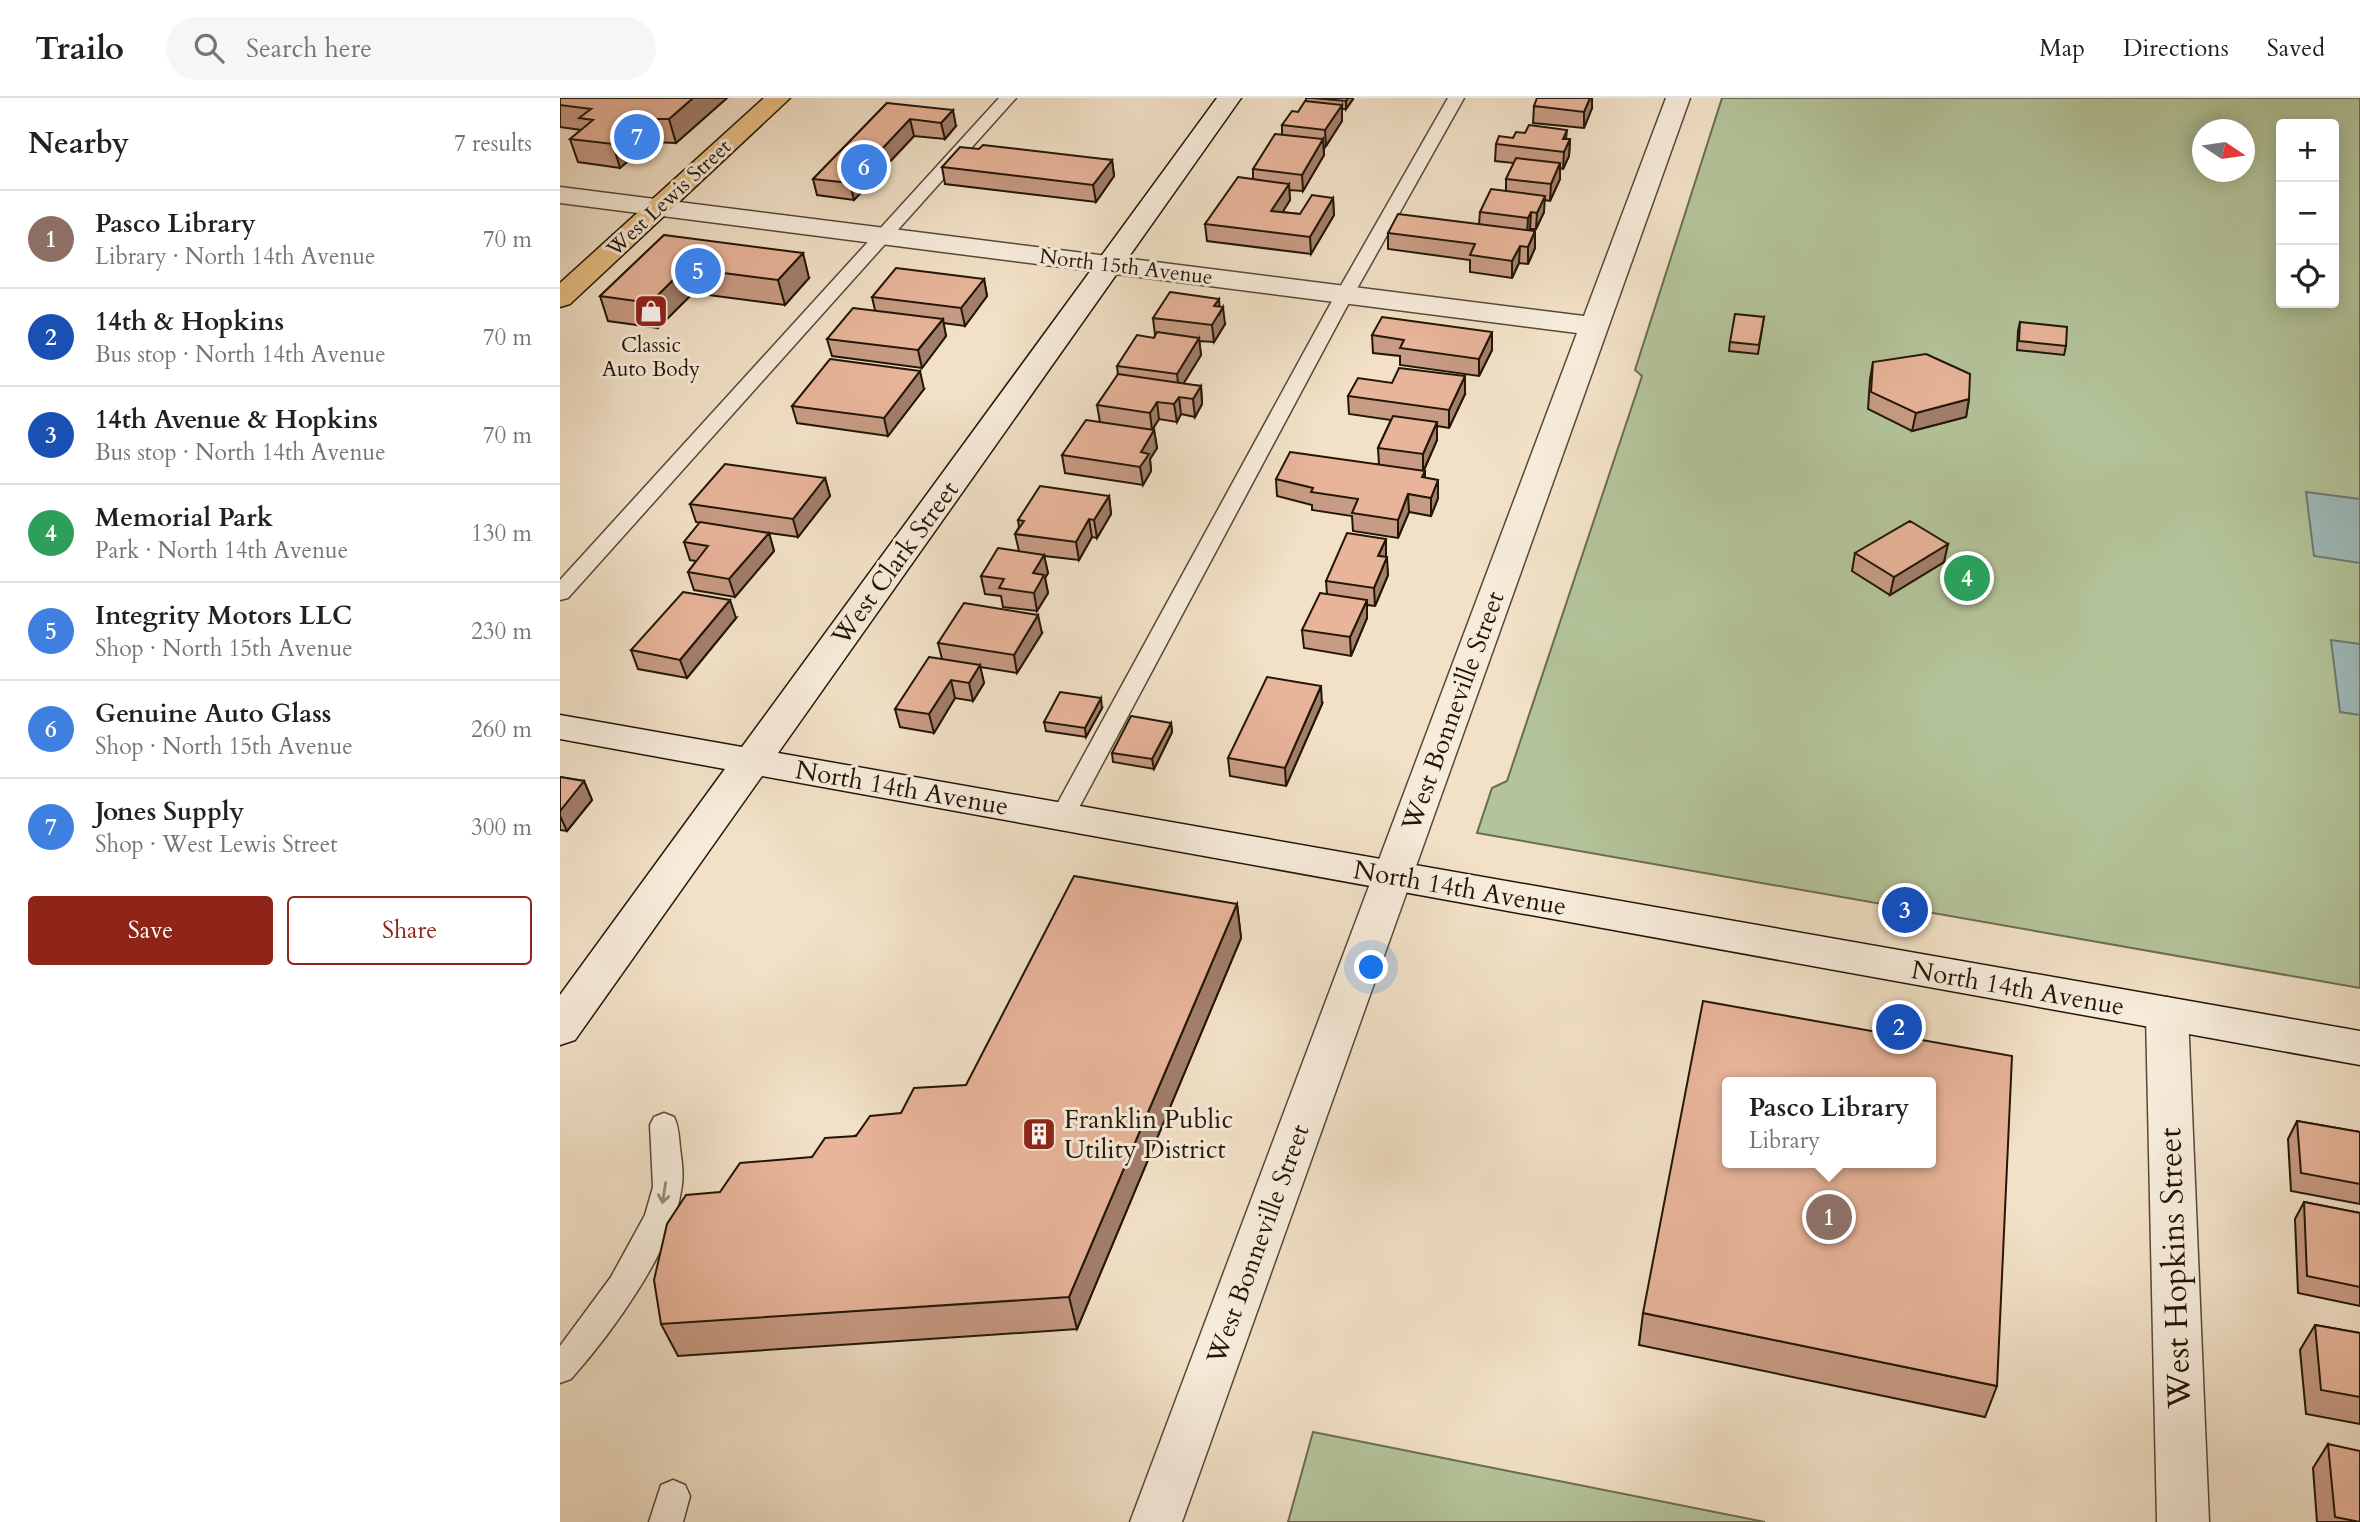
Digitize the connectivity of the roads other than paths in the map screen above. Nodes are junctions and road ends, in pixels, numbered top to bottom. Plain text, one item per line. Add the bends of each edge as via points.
1 (778, 98) edge
2 (1008, 98) edge
3 (1229, 98) edge
4 (1456, 98) edge
5 (1678, 98) edge
6 (560, 195) edge
7 (659, 208) junction
8 (884, 236) junction
9 (1109, 265) junction
10 (1347, 295) junction
11 (560, 298) edge
12 (1594, 326) junction
13 (560, 593) edge
14 (560, 727) edge
15 (752, 761) junction
16 (1062, 817) junction
17 (1393, 876) junction
18 (2166, 1014) junction
19 (560, 1028) edge
20 (2360, 1048) edge
21 (664, 1125) dead end
22 (560, 1369) edge
23 (1157, 1522) edge
24 (2183, 1522) edge

1 - 7 main road, West Lewis Street
2 - 8 lane
3 - 9 street, West Clark Street
4 - 10 lane
5 - 12 street, West Bonneville Street
6 - 7 street, North 15th Avenue
7 - 8 street, North 15th Avenue
7 - 11 main road, West Lewis Street
8 - 9 street, North 15th Avenue
8 - 13 lane
9 - 10 street, North 15th Avenue
9 - 15 street, West Clark Street
10 - 12 street, North 15th Avenue
10 - 16 lane
12 - 17 street, West Bonneville Street
14 - 15 street, North 14th Avenue
15 - 16 street, North 14th Avenue
15 - 19 street, West Clark Street
16 - 17 street, North 14th Avenue
17 - 18 street, North 14th Avenue
17 - 23 street, West Bonneville Street
18 - 20 street, North 14th Avenue
18 - 24 street, West Hopkins Street
21 -> 22 lane via 667,1194 646,1245 579,1350

